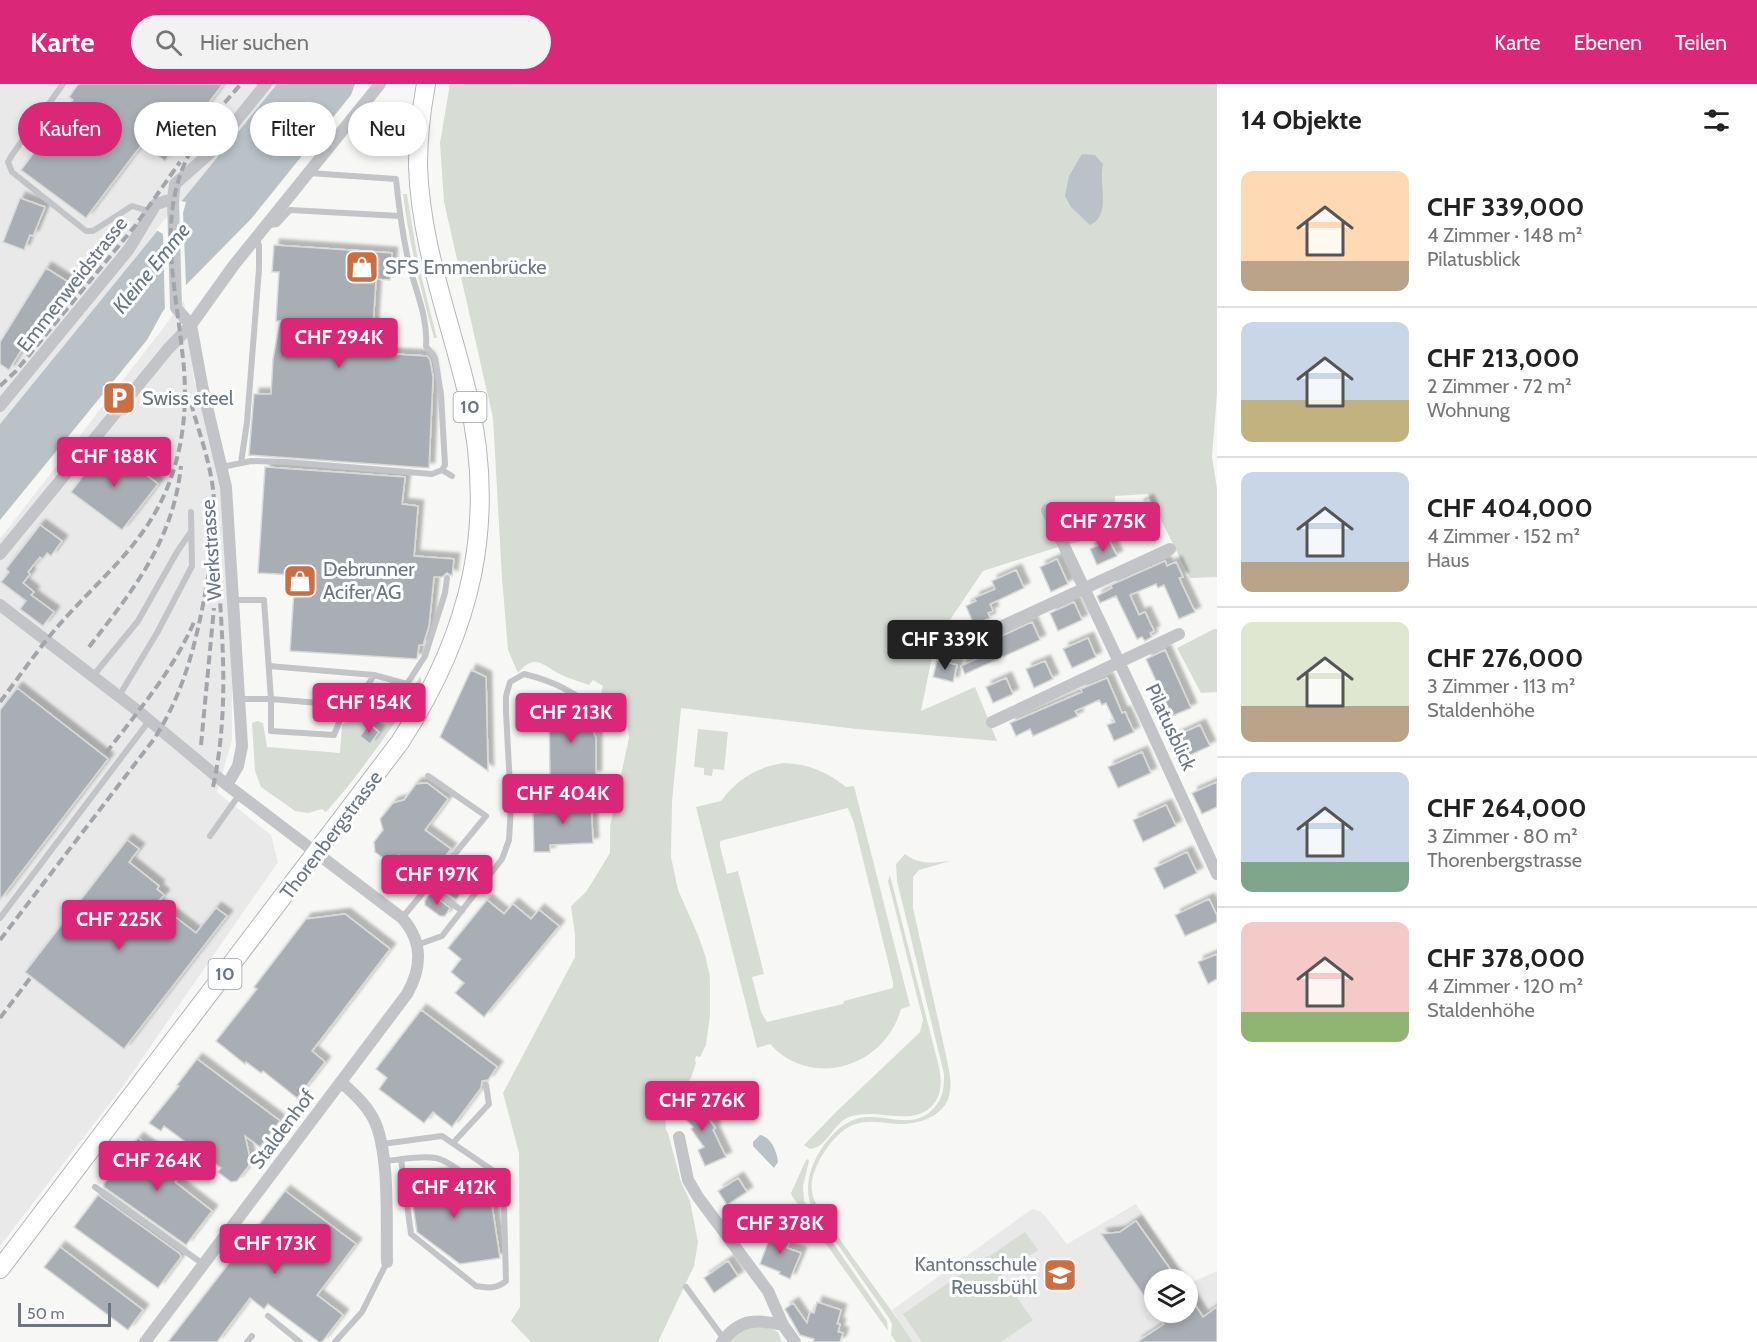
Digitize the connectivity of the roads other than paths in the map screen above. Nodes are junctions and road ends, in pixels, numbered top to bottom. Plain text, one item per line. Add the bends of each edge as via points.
1 (63, 84) edge
2 (266, 84) edge
3 (380, 84) edge
4 (426, 84) edge
5 (308, 172) junction
6 (173, 205) junction
7 (152, 212) junction
8 (400, 216) junction
9 (265, 226) junction
10 (256, 237) junction
11 (191, 325) junction
12 (0, 406) edge
13 (241, 463) junction
14 (222, 467) junction
15 (442, 470) junction
16 (452, 476) dead end
17 (1047, 510) dead end
18 (190, 512) dead end
19 (191, 532) junction
20 (1170, 549) dead end
21 (0, 554) edge
22 (447, 578) dead end
23 (1084, 588) junction
24 (234, 600) junction
25 (0, 605) edge
26 (1179, 634) dead end
27 (957, 647) dead end
28 (1119, 662) junction
29 (269, 666) junction
30 (374, 675) junction
31 (93, 676) junction
32 (118, 696) junction
33 (240, 699) junction
34 (271, 699) junction
35 (355, 706) junction
36 (150, 721) junction
37 (992, 722) dead end
38 (600, 734) dead end
39 (428, 776) dead end
40 (227, 785) junction
41 (240, 795) junction
42 (210, 836) dead end
43 (317, 852) junction
44 (1217, 874) edge
45 (429, 886) junction
46 (462, 910) junction
47 (0, 918) edge
48 (402, 918) junction
49 (417, 945) junction
50 (342, 1083) junction
51 (486, 1085) dead end
52 (679, 1137) dead end
53 (453, 1143) junction
54 (382, 1144) junction
55 (401, 1160) junction
56 (384, 1161) junction
57 (492, 1170) dead end
58 (94, 1187) dead end
59 (387, 1262) joint
60 (203, 1264) junction
61 (0, 1269) edge
62 (686, 1287) dead end
63 (268, 1316) dead end
64 (783, 1325) junction
65 (252, 1336) dead end
66 (724, 1341) edge
67 (145, 1342) edge
68 (248, 1342) edge
69 (300, 1342) edge
70 (335, 1342) edge
71 (795, 1342) edge

1 - 7 lane via 12,155 12,172 86,231 93,231 132,206
2 - 6 street via 210,153 175,184
3 - 5 street
4 - 43 main road, Thorenbergstrasse / 10 via 418,146 421,208 476,441 480,493 477,550 457,634 430,692 400,742
5 - 8 lane via 396,179
5 - 9 street
6 - 7 street, Emmenweidstrasse via 159,201
6 - 11 street via 176,304
7 - 12 street, Emmenweidstrasse via 129,249
8 - 9 lane via 290,210 277,224
8 - 15 lane via 424,315 426,346 435,358 441,394 446,465
9 - 10 street
10 - 11 street
10 - 13 lane via 259,269
11 - 14 street, Werkstrasse
11 - 21 street
13 - 14 lane
13 - 15 lane via 286,462 432,475
14 - 24 street, Werkstrasse
15 - 16 lane
17 - 23 street, Pilatusblick
18 - 19 lane
19 - 31 lane via 138,621
19 - 32 lane via 192,566
20 - 23 street
22 - 30 lane via 426,656 407,684
23 - 27 street
23 - 28 street, Pilatusblick
24 - 29 lane via 264,600
24 - 33 street, Werkstrasse
25 - 31 street
26 - 28 street
28 - 37 street
28 - 44 street, Pilatusblick
29 - 30 lane
29 - 34 lane
30 - 35 lane
31 - 32 street
32 - 36 street
33 - 34 lane
33 - 40 street, Werkstrasse via 241,752
34 - 35 lane
34 - 35 lane via 272,730 334,735 341,718
36 - 40 street
36 - 47 lane
38 - 46 lane via 598,713 561,686 524,674 510,682 506,704 509,840 502,859
39 - 45 lane via 486,816
40 - 41 street
41 - 42 lane
41 - 43 street
43 - 48 street
43 - 61 main road, Thorenbergstrasse / 10
45 - 46 lane
45 - 48 lane
46 - 49 lane via 442,936
48 - 49 street
49 - 50 street, Staldenhof via 413,984
50 - 54 street, Staldenhof via 371,1114
50 - 60 street, Staldenhof
51 - 53 lane via 489,1104
52 - 64 street via 688,1180 768,1291
53 - 54 lane via 434,1136
53 - 57 lane
54 - 56 street, Staldenhof
55 - 55 lane via 437,1158 502,1203 506,1281 502,1285 476,1286 411,1234
55 - 56 lane
56 - 59 street, Staldenhof
58 - 60 lane
59 - 70 lane via 362,1312
60 - 67 street, Staldenhof
62 - 66 lane
63 - 69 lane
64 - 66 street via 751,1321 730,1331
64 - 71 street
65 - 68 lane

